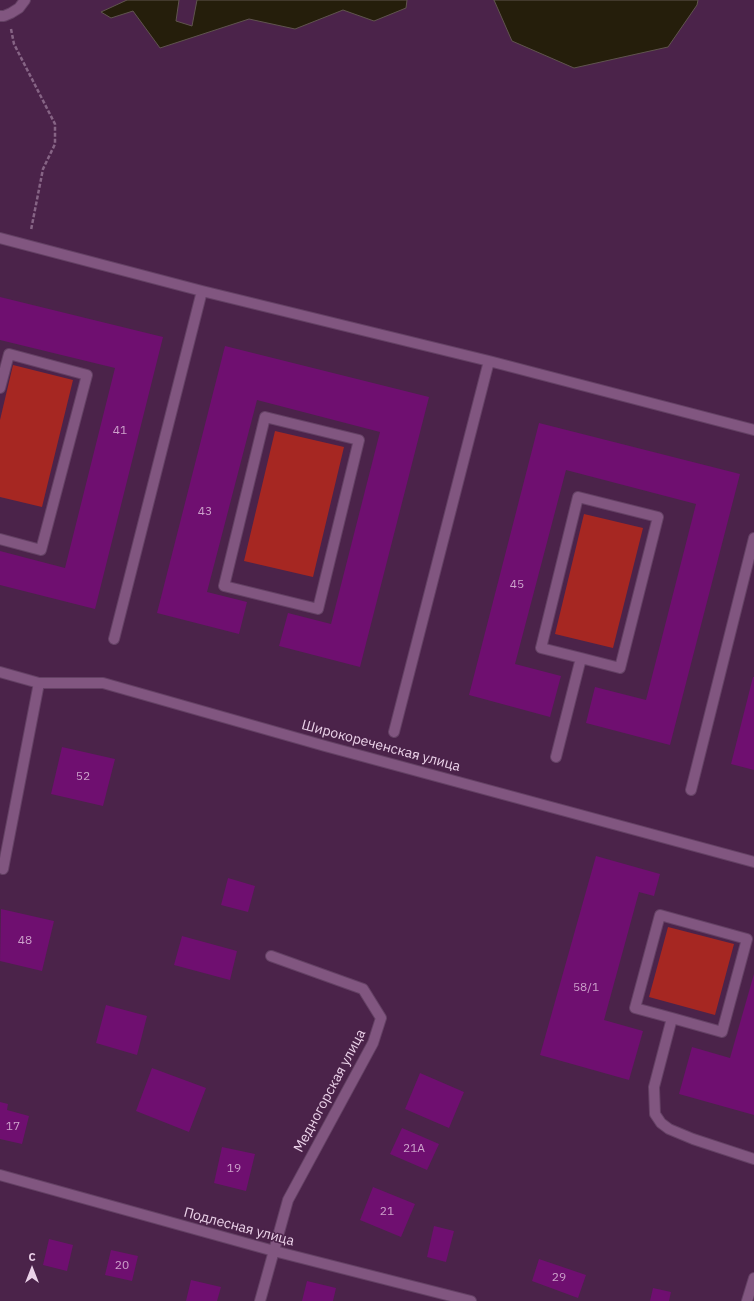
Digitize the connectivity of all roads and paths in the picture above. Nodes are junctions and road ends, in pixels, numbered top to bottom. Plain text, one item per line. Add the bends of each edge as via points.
1 (25, 0) edge
2 (11, 13) junction
3 (0, 16) edge
4 (0, 238) edge
5 (43, 249) junction
6 (202, 291) junction
7 (489, 361) junction
8 (0, 388) edge
9 (754, 430) edge
10 (754, 538) edge
11 (0, 539) edge
12 (224, 586) joint
13 (114, 639) dead end
14 (581, 658) junction
15 (0, 672) edge
16 (38, 682) junction
17 (394, 732) dead end
18 (556, 757) dead end
19 (691, 790) dead end
20 (754, 862) edge
21 (3, 869) dead end
22 (271, 956) dead end
23 (672, 1018) junction
24 (754, 1159) edge
25 (0, 1175) edge
26 (274, 1251) junction
27 (754, 1278) edge
28 (260, 1301) edge
29 (471, 1301) edge
30 (747, 1301) edge

1 - 2 street
2 - 3 street
2 - 5 path via 14,44 55,124 55,144 43,169 30,235
4 - 5 street
5 - 6 street
6 - 7 street
6 - 13 street
7 - 9 street
7 - 17 street
8 - 11 street via 9,354 87,375 41,550
10 - 19 street
12 - 12 street via 265,418 359,440 318,609
14 - 14 street via 620,668 658,517 578,497 541,648
14 - 18 street
15 - 16 street, Широкореченская улица
16 - 20 street, Широкореченская улица via 103,682 325,746
16 - 21 street
22 - 26 street, Медногорская улица via 363,988 381,1018 373,1043 288,1200
23 - 23 street via 635,1008 660,915 748,939 722,1032
23 - 24 street via 654,1087 655,1114 661,1124 669,1129
25 - 26 street, Подлесная улица
26 - 28 street, Медногорская улица
26 - 29 street, Подлесная улица
27 - 30 street

